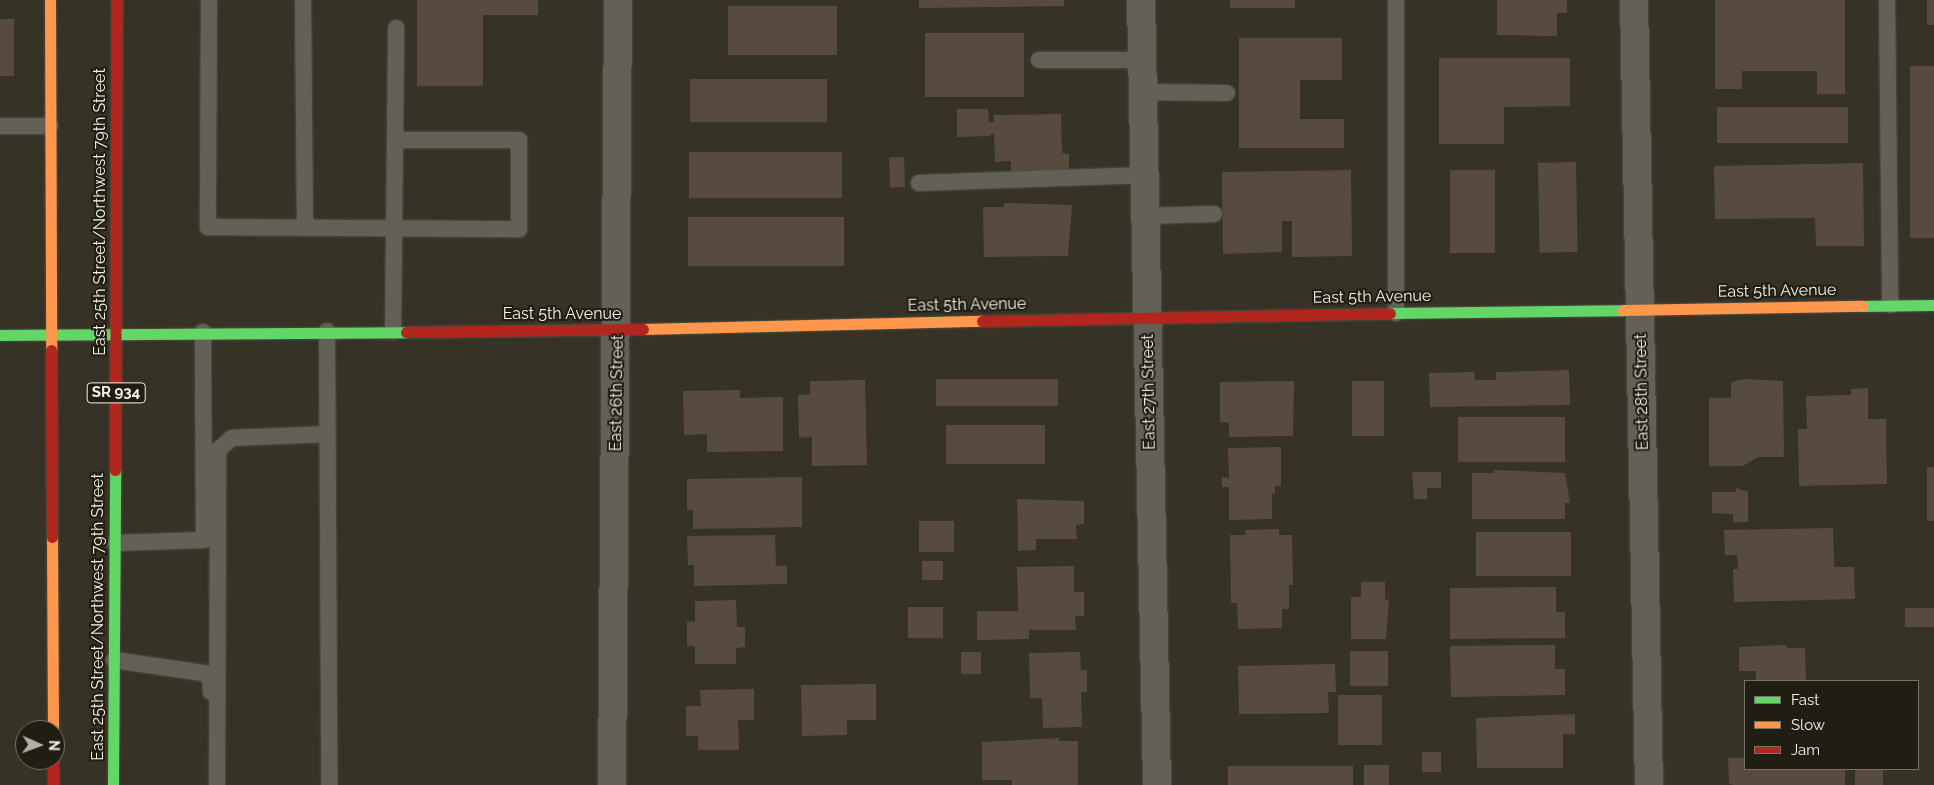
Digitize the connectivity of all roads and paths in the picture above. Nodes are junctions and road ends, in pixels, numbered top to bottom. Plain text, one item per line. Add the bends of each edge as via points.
1 (50, 0) edge
2 (117, 0) edge
3 (209, 0) edge
4 (303, 0) edge
5 (618, 0) edge
6 (1141, 0) edge
7 (1396, 0) edge
8 (1634, 0) edge
9 (1888, 0) edge
10 (396, 28) dead end
11 (1039, 60) dead end
12 (1142, 60) junction
13 (1143, 92) junction
14 (1227, 93) dead end
15 (0, 126) edge
16 (50, 126) junction
17 (395, 140) junction
18 (1145, 175) junction
19 (919, 182) dead end
20 (1214, 214) dead end
21 (1145, 216) junction
22 (305, 227) junction
23 (394, 228) junction
24 (1890, 305) junction
25 (1934, 305) edge
26 (1641, 309) junction
27 (1396, 313) junction
28 (1148, 317) junction
29 (618, 330) junction
30 (327, 331) junction
31 (393, 331) junction
32 (116, 332) junction
33 (203, 332) junction
34 (50, 334) junction
35 (0, 335) edge
36 (327, 434) junction
37 (114, 543) junction
38 (114, 660) junction
39 (53, 720) edge
40 (53, 770) edge
41 (53, 785) edge
42 (113, 785) edge
43 (212, 785) edge
44 (217, 785) edge
45 (329, 785) edge
46 (612, 785) edge
47 (1157, 785) edge
48 (1649, 785) edge

1 - 16 street
2 - 32 street, East 25th Street/Northwest 79th Street / SR 934
3 - 22 lane via 208,227
4 - 22 lane
5 - 29 street, East 26th Street
6 - 12 street, East 27th Street
7 - 27 lane
8 - 26 street, East 28th Street
9 - 24 lane
10 - 17 lane
11 - 12 lane
12 - 13 street, East 27th Street
13 - 14 lane
13 - 18 street, East 27th Street
15 - 16 lane
16 - 34 street
17 - 23 lane
17 - 23 lane via 520,140 519,229
18 - 19 lane
18 - 21 street, East 27th Street
20 - 21 lane
21 - 28 street, East 27th Street
22 - 23 lane
23 - 31 lane
24 - 25 street, East 5th Avenue
24 - 26 street, East 5th Avenue
26 - 27 street, East 5th Avenue
26 - 48 street, East 28th Street
27 - 28 street, East 5th Avenue
28 - 29 street, East 5th Avenue
28 - 47 street, East 27th Street
29 - 31 street, East 5th Avenue
29 - 46 street, East 26th Street
30 - 31 street, East 5th Avenue
30 - 33 street, East 5th Avenue
30 - 36 lane
32 - 33 street, East 5th Avenue
32 - 34 street, East 5th Avenue
32 - 37 street, East 25th Street/Northwest 79th Street / SR 934
33 - 37 lane via 204,540
34 - 35 street, East 5th Avenue
34 - 39 street
36 - 44 lane via 232,438 218,450
36 - 45 lane
37 - 38 street, East 25th Street/Northwest 79th Street / SR 934
38 - 42 street, East 25th Street/Northwest 79th Street / SR 934
38 - 43 lane via 210,674
40 - 41 street

